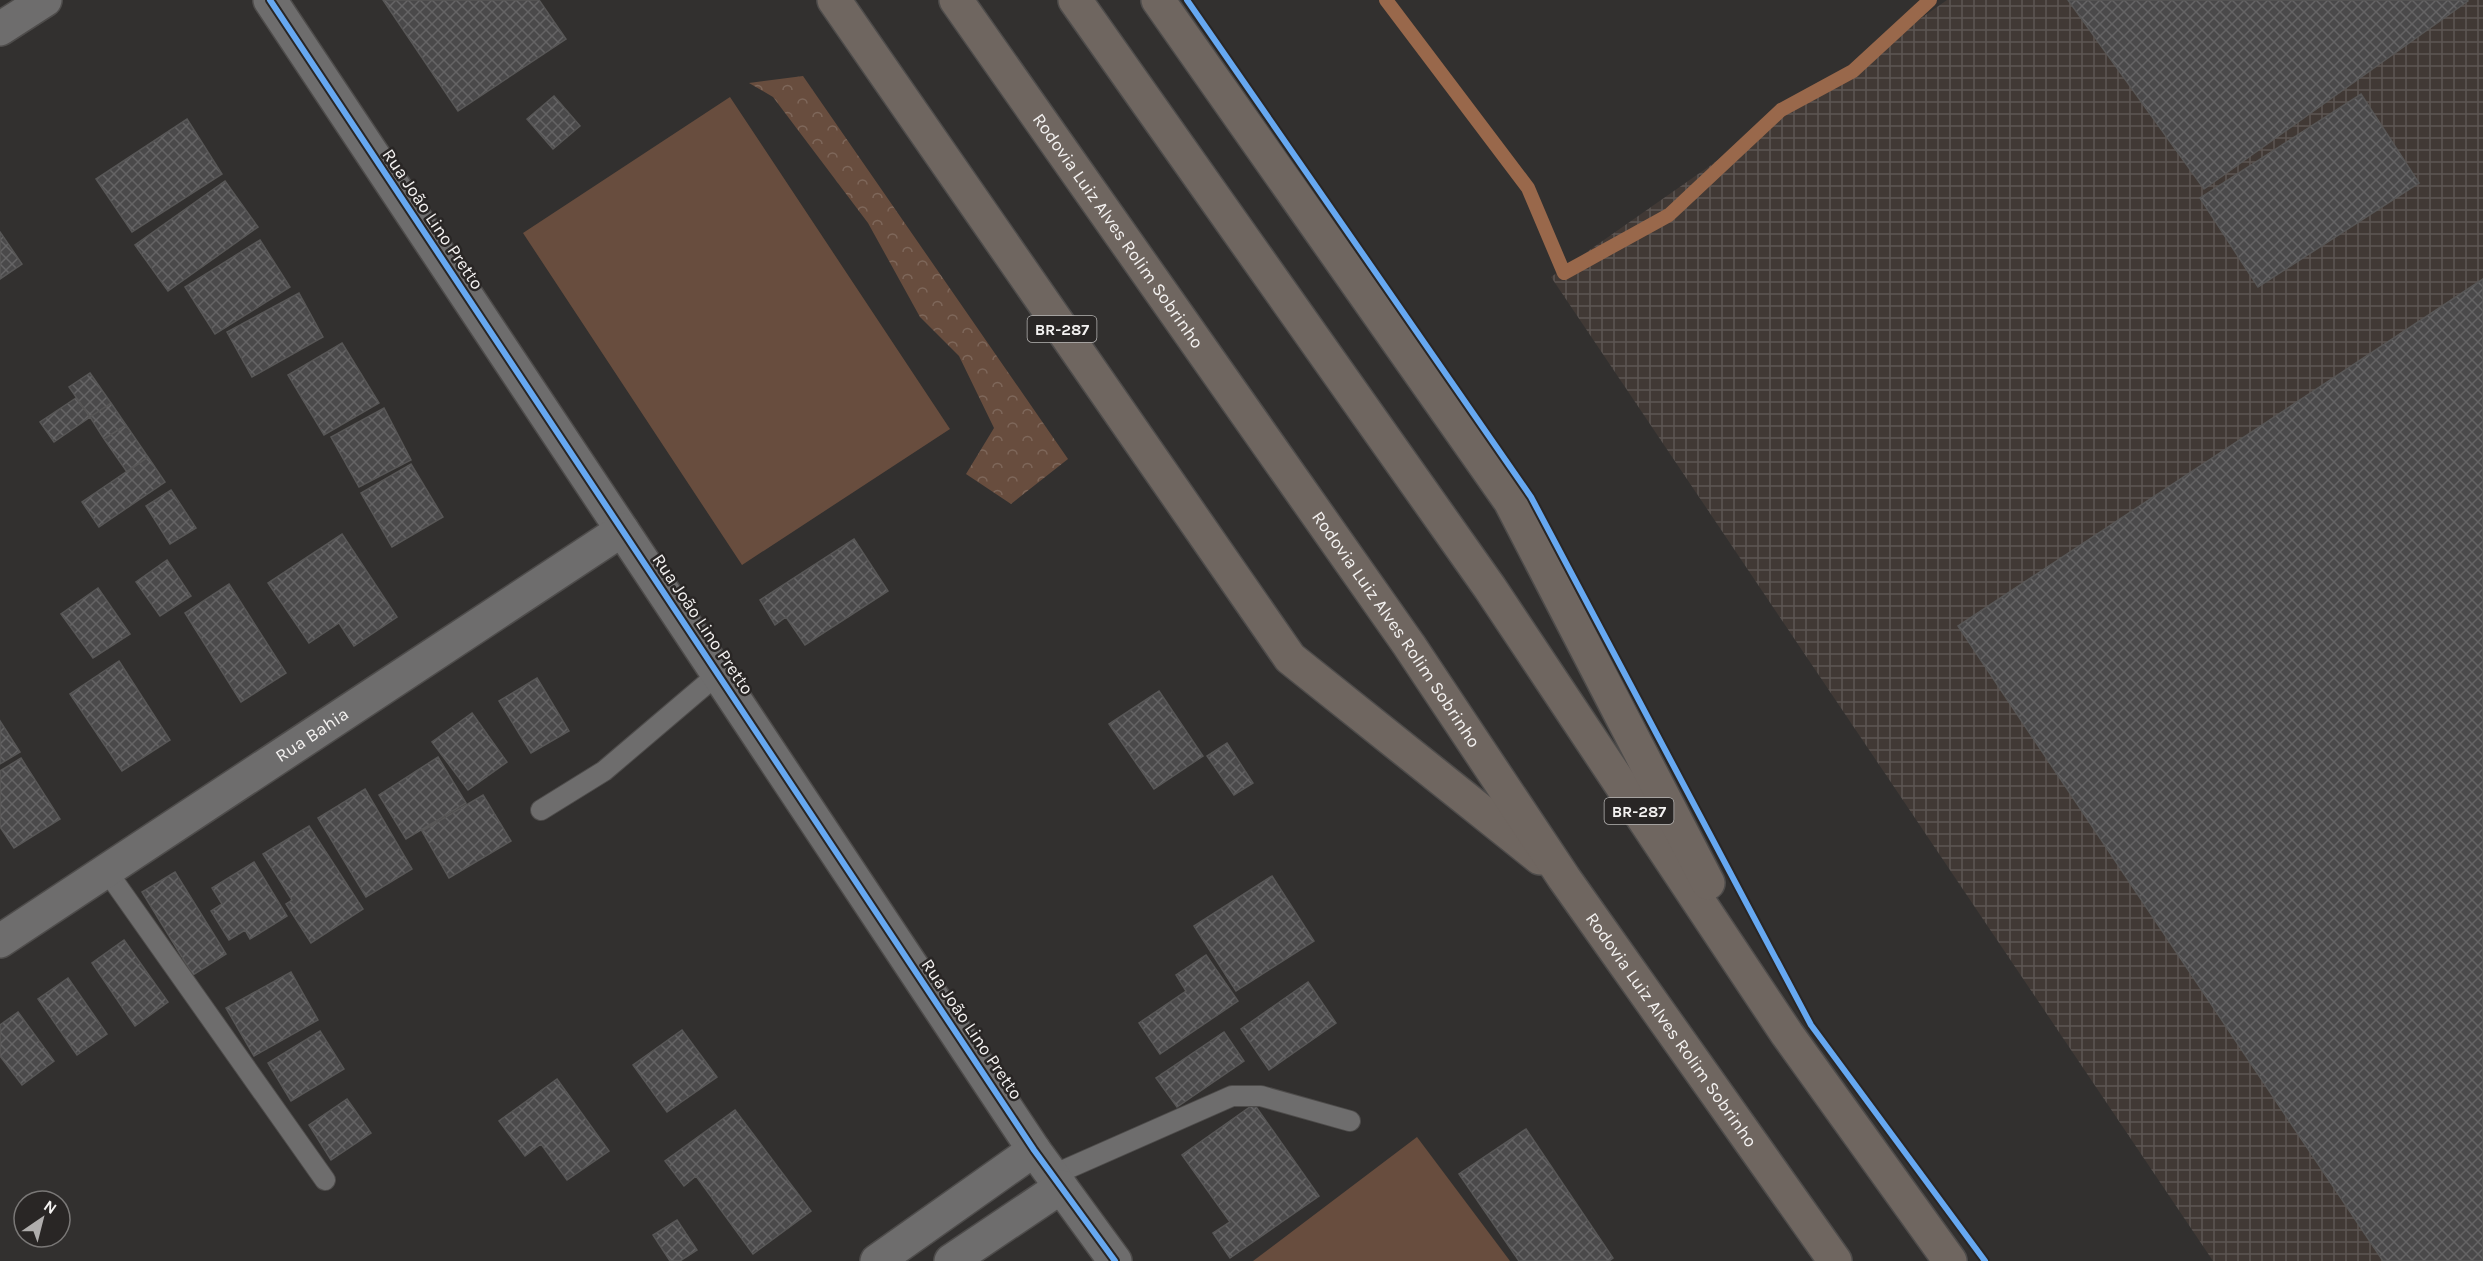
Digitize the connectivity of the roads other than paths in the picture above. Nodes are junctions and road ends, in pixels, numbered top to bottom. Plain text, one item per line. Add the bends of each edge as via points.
1 (45, 0) edge
2 (270, 0) edge
3 (834, 0) edge
4 (956, 0) edge
5 (1075, 0) edge
6 (1158, 0) edge
7 (0, 29) edge
8 (622, 530) junction
9 (718, 674) junction
10 (541, 810) dead end
11 (106, 870) junction
12 (1564, 878) junction
13 (0, 941) edge
14 (1787, 1034) junction
15 (1350, 1121) dead end
16 (1049, 1171) junction
17 (325, 1180) dead end
18 (878, 1261) edge
19 (951, 1261) edge
20 (1116, 1261) edge
21 (1836, 1261) edge
22 (1950, 1261) edge

1 - 7 street
2 - 8 street, Rua João Lino Pretto
3 - 12 highway, BR-287 via 1290,658
4 - 12 highway, Rodovia Luiz Alves Rolim Sobrinho / BR-287 via 1409,645
5 - 14 highway, BR-287 via 1490,588
6 - 14 highway, BR-287 via 1510,501
8 - 9 street, Rua João Lino Pretto
8 - 11 street, Rua Bahia
9 - 10 lane via 604,771
9 - 16 street, Rua João Lino Pretto
11 - 13 street, Rua Bahia
11 - 17 lane
12 - 21 highway, Rodovia Luiz Alves Rolim Sobrinho / BR-287
14 - 22 highway, BR-287
15 - 16 lane via 1262,1096 1232,1096
16 - 18 street
16 - 19 street
16 - 20 street, Rua João Lino Pretto

